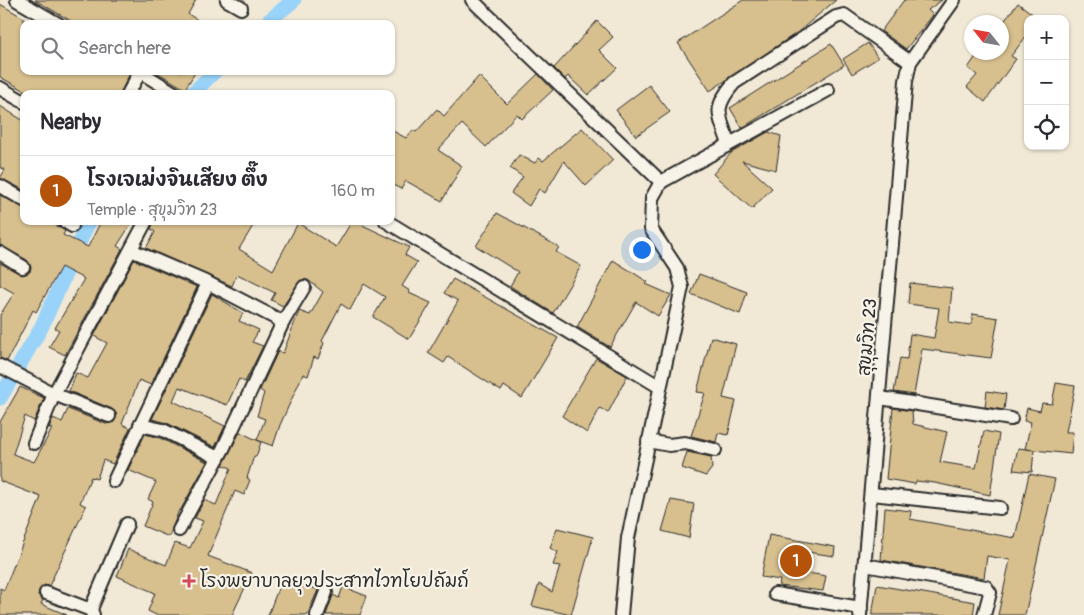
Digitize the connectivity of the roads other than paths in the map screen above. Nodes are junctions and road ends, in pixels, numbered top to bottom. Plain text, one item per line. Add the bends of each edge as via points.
1 (18, 0) edge
2 (226, 0) edge
3 (472, 0) edge
4 (954, 0) edge
5 (241, 8) dead end
6 (51, 20) edge
7 (910, 62) junction
8 (138, 75) edge
9 (145, 75) edge
10 (0, 88) edge
11 (130, 90) edge
12 (169, 90) edge
13 (828, 90) dead end
14 (20, 100) edge
15 (729, 144) junction
16 (661, 182) junction
17 (0, 186) edge
18 (20, 198) edge
19 (144, 225) edge
20 (393, 225) edge
21 (131, 250) junction
22 (0, 253) edge
23 (23, 267) dead end
24 (208, 283) junction
25 (304, 288) dead end
26 (283, 322) junction
27 (0, 366) edge
28 (660, 387) junction
29 (54, 394) junction
30 (880, 398) junction
31 (109, 416) dead end
32 (1011, 419) dead end
33 (140, 425) junction
34 (648, 441) junction
35 (34, 443) dead end
36 (715, 450) dead end
37 (218, 458) junction
38 (114, 481) dead end
39 (872, 494) junction
40 (1000, 508) dead end
41 (127, 524) dead end
42 (179, 530) dead end
43 (865, 565) junction
44 (326, 592) dead end
45 (46, 593) dead end
46 (775, 594) dead end
47 (860, 611) edge
48 (92, 612) edge
49 (317, 615) edge
50 (621, 615) edge
51 (984, 615) edge

1 - 6 street
2 - 5 street
3 - 16 street
4 - 7 street
7 - 15 street via 844,15 836,17 734,83 721,98 718,113
7 - 30 street, สุขุมวิท 23
8 - 11 street
9 - 12 street
10 - 14 street
13 - 15 street
15 - 16 street
16 - 28 street via 652,198 651,229 677,268 682,287
17 - 18 street
19 - 21 street
20 - 28 street
21 - 24 street
21 - 29 street
22 - 23 street
24 - 26 street
24 - 33 street
25 - 26 street
26 - 37 street
27 - 29 street
28 - 34 street
29 - 31 street
29 - 35 street
30 - 32 street
30 - 39 street, สุขุมวิท 23
33 - 37 street via 163,430
33 - 38 street
34 - 36 street via 669,445 685,443
34 - 50 street via 628,538
37 - 42 street
39 - 40 street
39 - 43 street, สุขุมวิท 23
41 - 48 street
43 - 47 street, สุขุมวิท 23
43 - 51 street via 986,586 990,593
44 - 49 street
45 - 48 street
46 - 47 street

